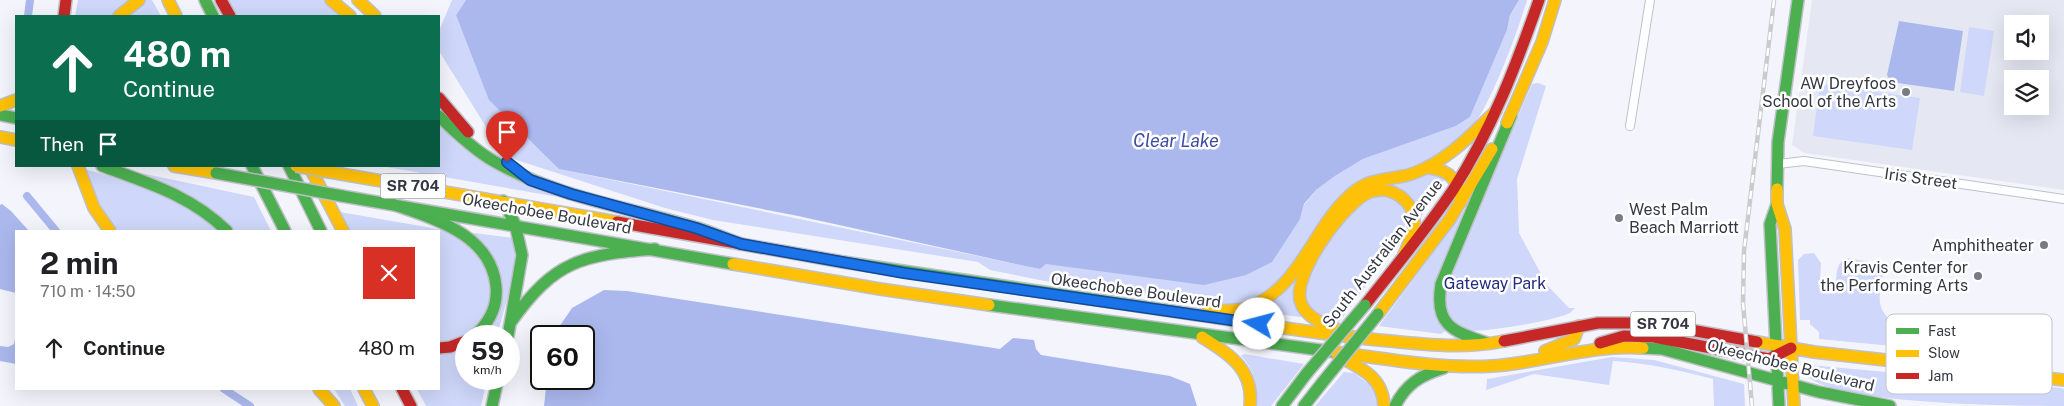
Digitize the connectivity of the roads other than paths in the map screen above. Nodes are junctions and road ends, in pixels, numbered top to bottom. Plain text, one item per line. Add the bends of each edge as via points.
1 (66, 0) edge
2 (139, 0) edge
3 (168, 0) edge
4 (205, 0) edge
5 (221, 0) edge
6 (332, 0) edge
7 (358, 0) edge
8 (1539, 0) edge
9 (1555, 0) edge
10 (1650, 0) edge
11 (1798, 0) edge
12 (64, 15) edge
13 (120, 15) edge
14 (176, 15) edge
15 (212, 15) edge
16 (229, 15) edge
17 (349, 15) edge
18 (374, 15) edge
19 (440, 99) edge
20 (15, 100) edge
21 (0, 106) edge
22 (1496, 111) junction
23 (0, 116) edge
24 (1511, 116) junction
25 (440, 117) edge
26 (15, 118) edge
27 (1630, 126) dead end
28 (0, 137) edge
29 (15, 140) edge
30 (1778, 164) junction
31 (78, 167) edge
32 (105, 167) edge
33 (180, 167) edge
34 (253, 167) edge
35 (290, 167) edge
36 (302, 167) edge
37 (310, 167) edge
38 (1429, 168) junction
39 (530, 180) junction
40 (1457, 182) junction
41 (2064, 199) edge
42 (502, 201) junction
43 (1460, 202) junction
44 (392, 204) junction
45 (1777, 204) junction
46 (515, 224) junction
47 (109, 230) edge
48 (226, 230) edge
49 (284, 230) edge
50 (321, 230) edge
51 (342, 230) edge
52 (741, 244) junction
53 (655, 249) junction
54 (1402, 257) junction
55 (1163, 310) junction
56 (511, 322) junction
57 (485, 325) edge
58 (510, 325) edge
59 (1580, 326) junction
60 (1200, 335) junction
61 (1356, 338) junction
62 (455, 345) edge
63 (1492, 345) junction
64 (440, 348) edge
65 (1791, 348) junction
66 (1581, 351) junction
67 (1776, 351) junction
68 (1329, 352) junction
69 (1886, 359) edge
70 (1530, 360) junction
71 (1454, 366) junction
72 (1778, 381) junction
73 (1793, 385) junction
74 (320, 390) edge
75 (332, 390) edge
76 (365, 390) edge
77 (402, 390) edge
78 (496, 390) edge
79 (334, 406) edge
80 (342, 406) edge
81 (373, 406) edge
82 (410, 406) edge
83 (492, 406) edge
84 (1250, 406) edge
85 (1282, 406) edge
86 (1304, 406) edge
87 (1384, 406) edge
88 (1395, 406) edge
89 (1779, 406) edge
90 (1794, 406) edge
91 (1890, 406) edge

1 - 12 main road
2 - 13 main road
3 - 14 main road
4 - 15 main road
5 - 16 main road
6 - 17 main road
7 - 18 main road
8 - 22 main road, South Australian Avenue
9 - 24 main road, South Australian Avenue via 1542,42
10 - 27 street
11 - 30 main road via 1778,142
19 - 39 main road via 464,128
20 - 21 main road
22 - 38 main road via 1460,146
22 - 40 main road, South Australian Avenue
23 - 26 main road
24 - 43 main road, South Australian Avenue
24 - 63 main road via 1438,296 1440,314 1450,328
25 - 39 main road via 472,148 501,167
28 - 29 main road
30 - 41 street, Iris Street via 1798,161
30 - 45 main road
31 - 47 main road via 84,188
32 - 48 main road via 171,191 197,205
33 - 44 main road, Okeechobee Boulevard / SR 704, bridge
34 - 49 main road
35 - 50 main road
36 - 42 main road, Okeechobee Boulevard / SR 704, bridge
37 - 51 main road
38 - 40 main road via 1446,170
38 - 55 main road via 1369,183 1354,191 1322,228 1294,273 1265,300 1228,310
39 - 52 main road
40 - 43 main road
40 - 54 main road, South Australian Avenue via 1436,215
42 - 46 main road
42 - 52 main road, Okeechobee Boulevard / SR 704
43 - 86 main road, South Australian Avenue, bridge via 1378,314
44 - 46 main road, Okeechobee Boulevard / SR 704
44 - 57 main road via 456,229 486,253 494,269 497,300
45 - 65 main road via 1785,229
45 - 67 main road via 1770,224
46 - 53 main road, Okeechobee Boulevard / SR 704
46 - 56 main road via 522,255
52 - 55 main road, Okeechobee Boulevard / SR 704 via 904,273
53 - 56 main road via 611,252 575,261 536,289
53 - 60 main road, Okeechobee Boulevard / SR 704 via 880,289
54 - 61 main road via 1414,222 1412,210 1395,192 1380,190 1366,193 1346,212 1312,258 1301,279 1300,302 1316,320
54 - 85 main road, South Australian Avenue, bridge
55 - 61 main road, Okeechobee Boulevard / SR 704
56 - 58 main road
59 - 63 main road, Okeechobee Boulevard / SR 704
59 - 67 main road, Okeechobee Boulevard / SR 704 via 1652,323
59 - 70 main road via 1571,342
60 - 68 main road, Okeechobee Boulevard / SR 704
60 - 84 main road via 1242,368 1250,389
61 - 63 main road, Okeechobee Boulevard / SR 704 via 1452,347
62 - 64 main road
65 - 67 main road, Okeechobee Boulevard / SR 704
65 - 69 main road, Okeechobee Boulevard / SR 704
65 - 73 main road
66 - 67 main road via 1614,338 1632,335 1763,358
66 - 70 main road, Okeechobee Boulevard / SR 704
66 - 72 main road, Okeechobee Boulevard / SR 704 via 1616,346 1662,349
67 - 72 main road
68 - 71 main road, Okeechobee Boulevard / SR 704
68 - 87 main road via 1374,377 1381,386
70 - 71 main road, Okeechobee Boulevard / SR 704 via 1492,366
71 - 88 main road via 1421,375 1404,390
72 - 73 main road, Okeechobee Boulevard / SR 704
72 - 89 main road
73 - 90 main road
73 - 91 main road, Okeechobee Boulevard / SR 704
74 - 79 main road
75 - 80 main road
76 - 81 main road
77 - 82 main road
78 - 83 main road

